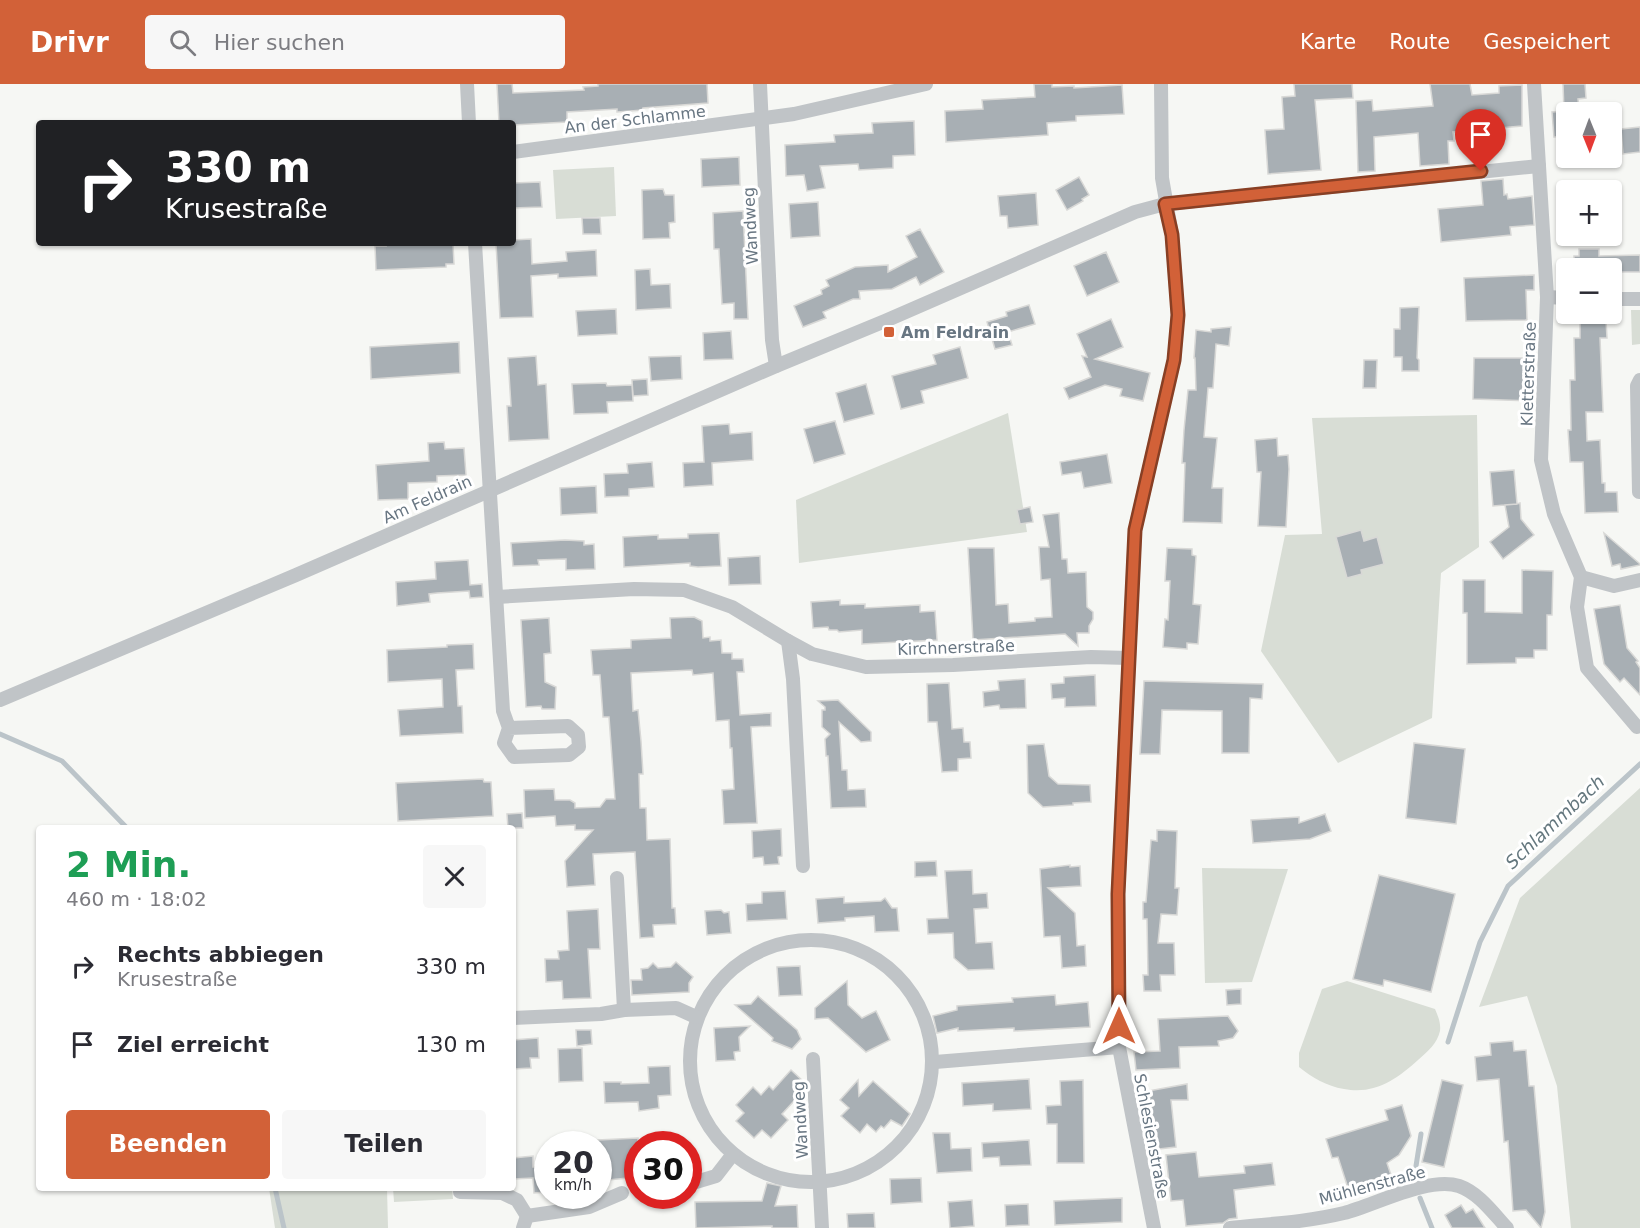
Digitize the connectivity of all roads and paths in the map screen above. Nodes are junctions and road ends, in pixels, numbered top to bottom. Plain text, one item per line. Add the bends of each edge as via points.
1 (467, 84) edge
2 (760, 84) edge
3 (926, 84) edge
4 (1161, 84) edge
5 (1534, 84) edge
6 (762, 119) junction
7 (469, 120) edge
8 (516, 152) edge
9 (1539, 166) junction
10 (1165, 204) junction
11 (475, 246) edge
12 (1547, 297) junction
13 (1556, 297) edge
14 (1622, 299) edge
15 (1640, 299) edge
16 (776, 366) junction
17 (1640, 380) edge
18 (490, 490) junction
19 (1639, 492) edge
20 (1581, 577) junction
21 (1640, 580) edge
22 (497, 597) junction
23 (788, 641) junction
24 (1129, 658) junction
25 (0, 700) edge
26 (1637, 727) dead end
27 (509, 728) junction
28 (803, 866) dead end
29 (617, 878) dead end
30 (624, 1010) junction
31 (696, 1017) junction
32 (516, 1018) edge
33 (1119, 1047) junction
34 (813, 1059) dead end
35 (935, 1062) junction
36 (733, 1154) junction
37 (820, 1179) junction
38 (702, 1180) edge
39 (460, 1192) dead end
40 (622, 1193) dead end
41 (525, 1222) edge
42 (822, 1228) edge
43 (1154, 1228) edge
44 (1230, 1228) edge
45 (1507, 1228) edge

1 - 7 street
2 - 6 street, Wandweg
3 - 6 street, An der Schlamme
4 - 10 street, Schlesienstraße
5 - 9 street, Kletterstraße
6 - 8 street, An der Schlamme
6 - 16 street, Wandweg
9 - 10 street, Am Feldrain
9 - 12 street, Kletterstraße
10 - 16 street, Am Feldrain via 1135,212
10 - 24 street, Schlesienstraße via 1172,235 1178,315 1174,360 1135,530
11 - 18 street
12 - 13 street
12 - 20 street, Kletterstraße via 1541,460 1554,514
14 - 15 street
16 - 18 street, Am Feldrain
17 - 19 street
18 - 22 street
18 - 25 street, Am Feldrain
20 - 21 street via 1614,586
20 - 26 street via 1577,607 1587,668
22 - 23 street, Kirchnerstraße via 684,590 732,607
22 - 27 street via 503,711
23 - 24 street, Kirchnerstraße via 812,654 866,667
23 - 28 street
24 - 33 street, Schlesienstraße via 1118,894
27 - 27 street via 504,743 514,757 569,755 579,747 578,735 568,726
29 - 30 street
30 - 31 street via 676,1008
30 - 32 street
31 - 35 street via 727,977 761,952 806,941 831,942 876,958 902,982 923,1014
31 - 36 street via 688,1050 691,1088 714,1137
33 - 35 street
33 - 43 street, Schlesienstraße
34 - 37 street, Wandweg
35 - 37 street via 923,1107 914,1126 901,1140 866,1167
36 - 37 street via 769,1173
36 - 38 street via 716,1176
37 - 42 street, Wandweg
39 - 41 street via 502,1193 517,1200
40 - 41 street via 589,1207
44 - 45 street, Mühlenstraße via 1344,1213 1432,1184 1459,1185 1479,1197

